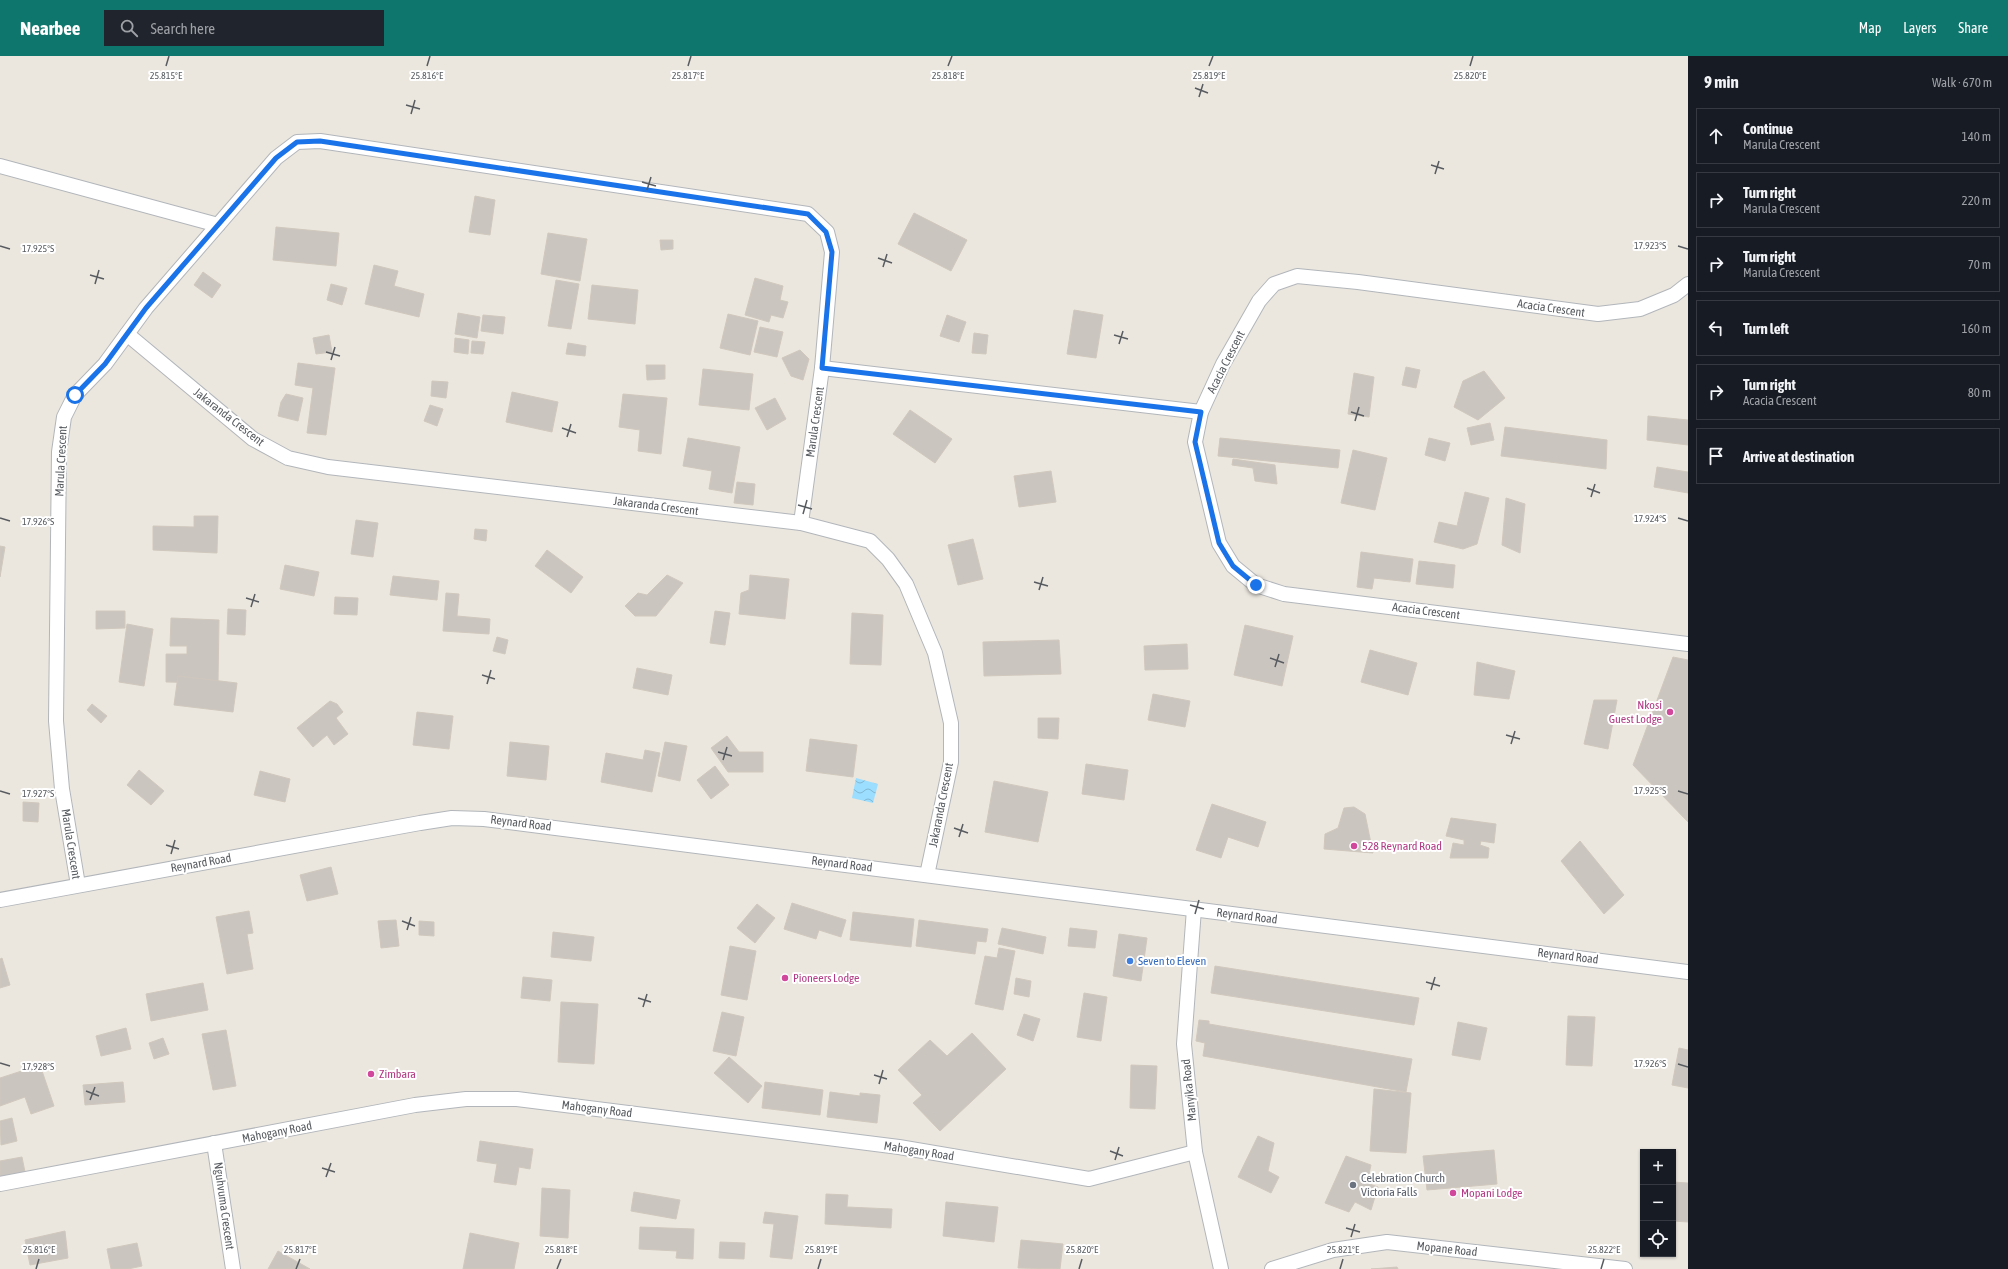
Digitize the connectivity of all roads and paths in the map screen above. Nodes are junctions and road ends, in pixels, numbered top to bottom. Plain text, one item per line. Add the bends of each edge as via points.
1 (0, 166) edge
2 (218, 225) junction
3 (1688, 284) edge
4 (127, 334) junction
5 (822, 368) junction
6 (1201, 412) junction
7 (801, 522) junction
8 (1688, 644) edge
9 (927, 875) junction
10 (78, 885) junction
11 (0, 900) edge
12 (1194, 909) junction
13 (1688, 972) edge
14 (214, 1143) junction
15 (1195, 1152) junction
16 (0, 1184) edge
17 (1602, 1267) edge
18 (233, 1269) edge
19 (1221, 1269) edge
20 (1272, 1269) edge
21 (1625, 1269) edge

1 - 2 street
2 - 4 street, Marula Crescent via 146,308
2 - 5 street, Marula Crescent via 276,158 297,142 320,141 808,214 826,232 832,252
3 - 6 street, Acacia Crescent via 1674,295 1640,309 1598,314 1296,276 1274,284 1259,301 1223,364
4 - 7 street, Jakaranda Crescent via 253,439 288,458 336,468
4 - 10 street, Marula Crescent via 105,364 75,395 64,417 59,452 56,721 62,789
5 - 6 street
5 - 7 street, Marula Crescent
6 - 8 street, Acacia Crescent via 1195,442 1219,543 1233,566 1256,585 1284,594
7 - 9 street, Jakaranda Crescent via 870,541 888,559 906,584 935,653 951,723 951,762
9 - 10 street, Reynard Road via 484,819 452,818
9 - 12 street, Reynard Road
10 - 11 street, Reynard Road
12 - 13 street, Reynard Road
12 - 15 street, Manyika Road via 1184,1044
14 - 15 street, Mahogany Road via 466,1099 517,1100 900,1147 1089,1178
14 - 16 street, Mahogany Road
14 - 18 street, Nguhvuma Crescent
15 - 19 street, Manyika Road
17 - 20 street, Mopane Road via 1387,1242 1333,1250
17 - 21 street, Mopane Road

